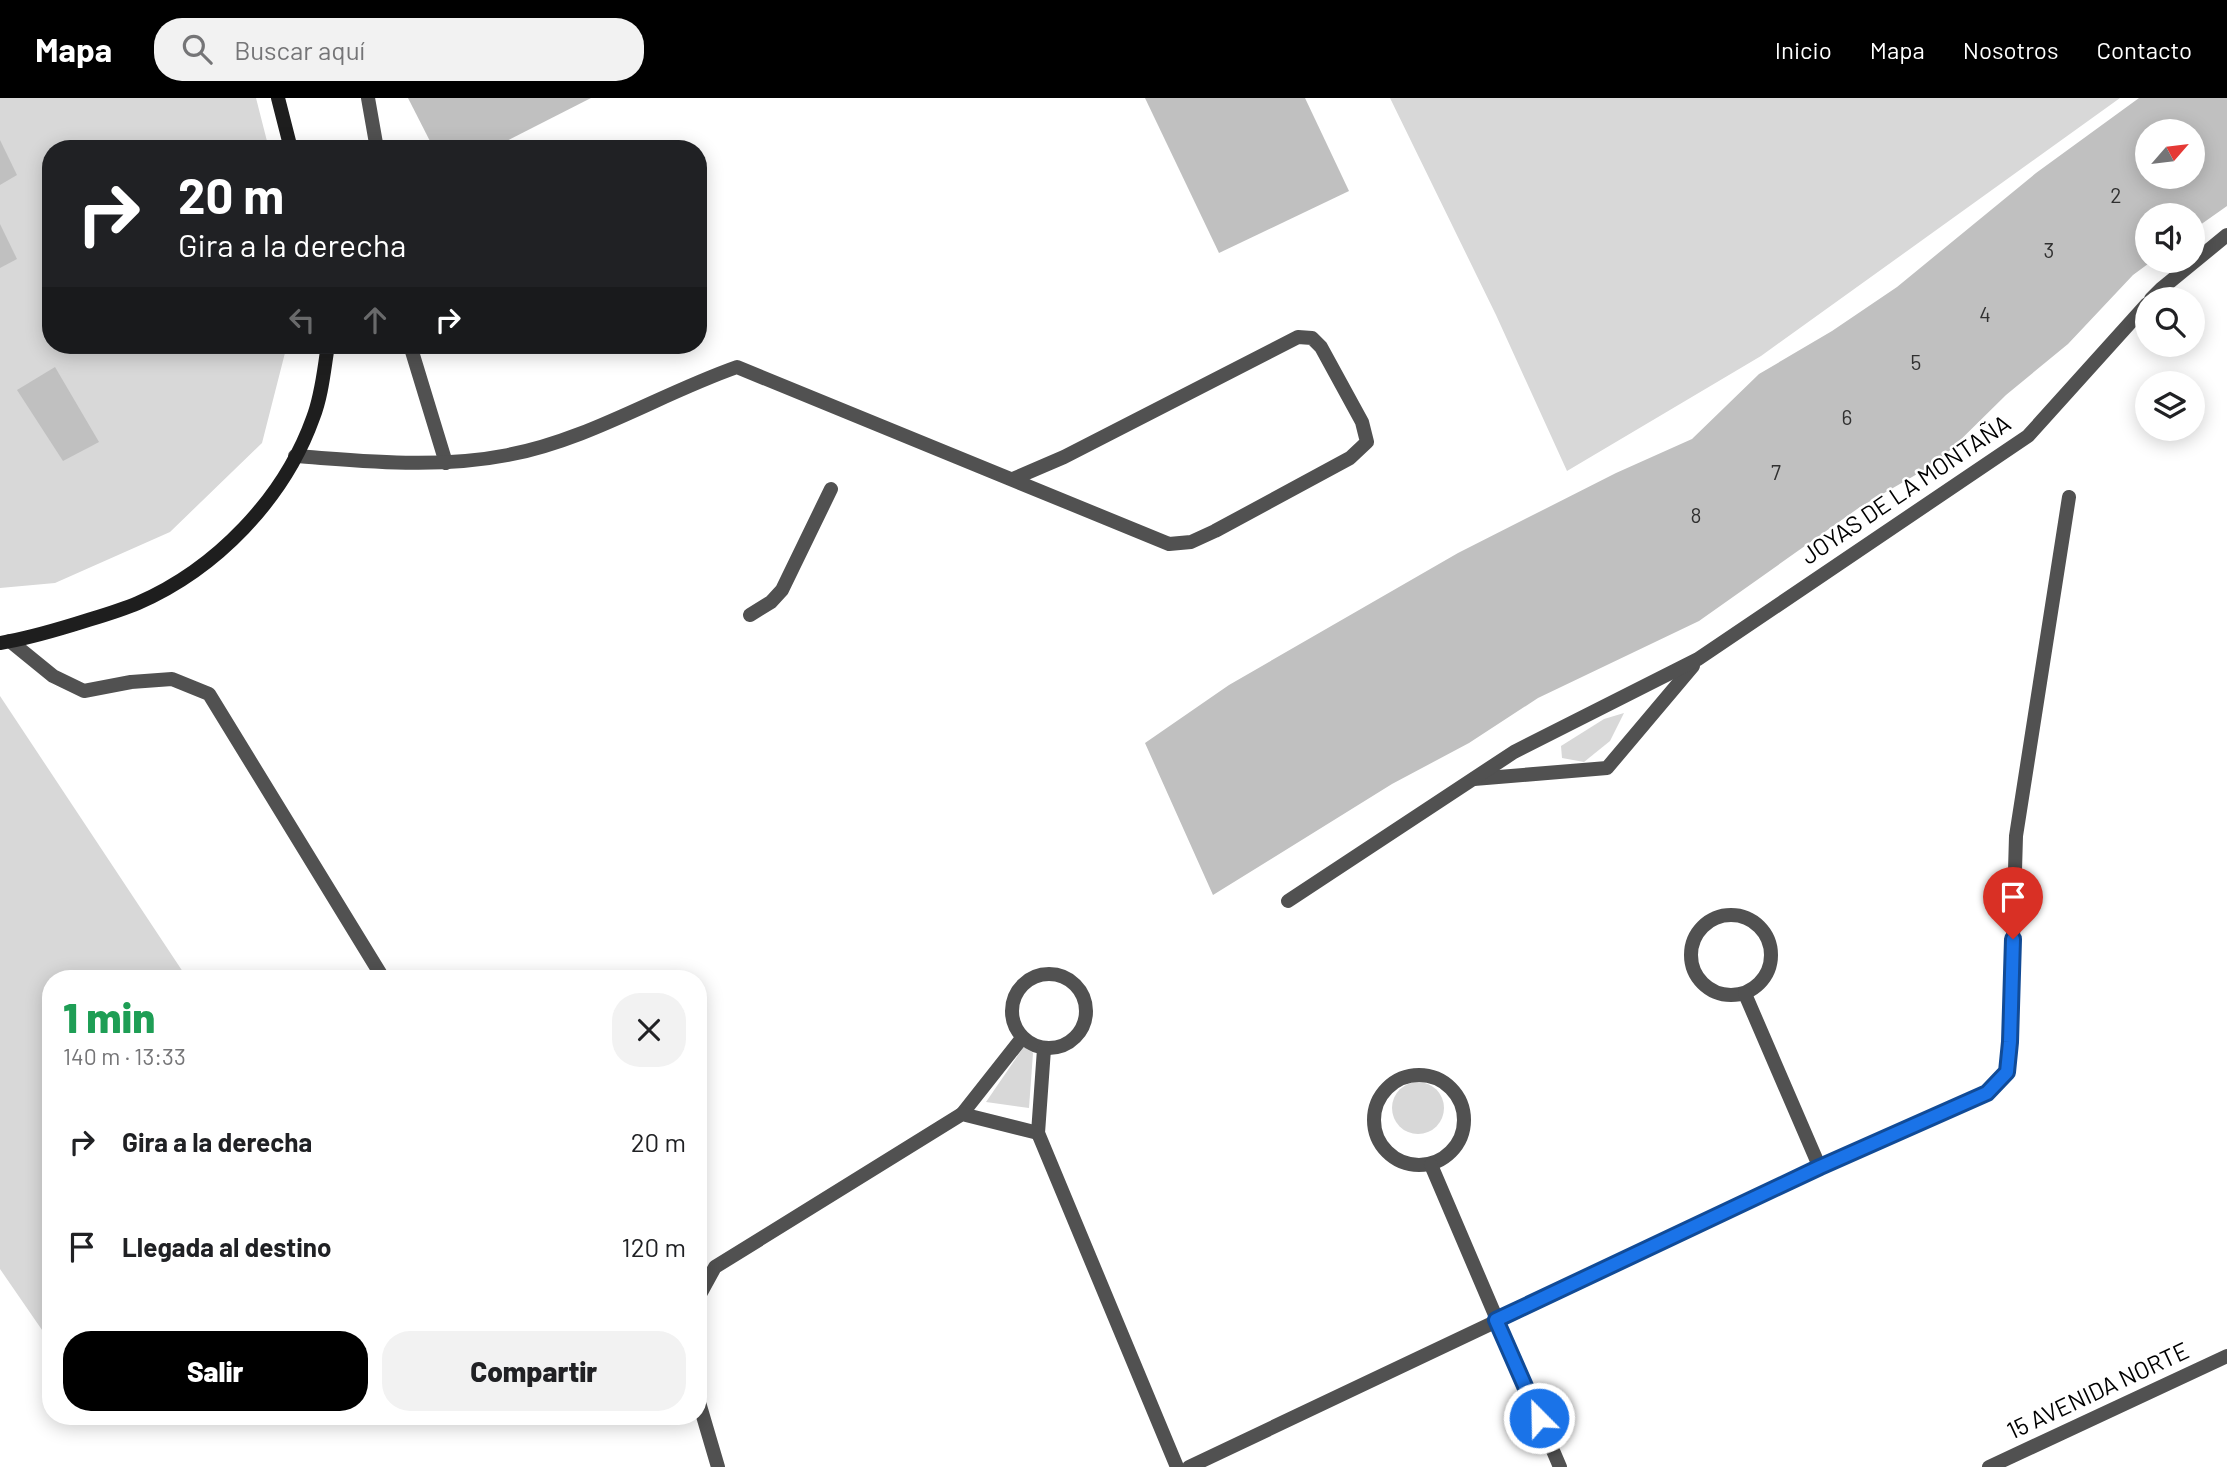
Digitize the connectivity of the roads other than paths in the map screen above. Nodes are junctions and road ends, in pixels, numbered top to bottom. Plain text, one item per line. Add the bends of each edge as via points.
1 (278, 98) edge
2 (368, 98) edge
3 (289, 140) edge
4 (375, 140) edge
5 (2227, 235) edge
6 (2163, 287) edge
7 (2135, 317) edge
8 (326, 354) edge
9 (413, 354) edge
10 (295, 456) junction
11 (446, 463) junction
12 (1013, 479) junction
13 (831, 489) dead end
14 (2069, 497) dead end
15 (750, 615) dead end
16 (5, 642) edge
17 (1698, 659) junction
18 (1472, 779) junction
19 (1288, 901) dead end
20 (378, 970) edge
21 (1745, 994) junction
22 (1023, 1038) junction
23 (1044, 1049) junction
24 (962, 1114) junction
25 (1038, 1133) junction
26 (1432, 1165) junction
27 (1820, 1167) junction
28 (707, 1282) edge
29 (1496, 1320) junction
30 (2227, 1356) edge
31 (706, 1425) edge
32 (718, 1467) edge
33 (1177, 1467) edge
34 (1189, 1467) edge
35 (1560, 1467) edge
36 (1989, 1467) edge

1 - 3 street
2 - 4 street
5 - 6 street
7 - 17 street, JOYAS DE LA MONTAÑA via 2028,436
8 - 10 street via 313,418
9 - 11 street
10 - 11 street
10 - 16 street via 250,523 173,585 127,607
11 - 12 street via 510,455 573,436 737,367
12 - 12 street via 1169,544 1191,542 1350,457 1367,442 1362,422 1321,347 1312,338 1298,337
13 - 15 street via 782,590
14 - 27 street via 2016,836 2007,1072 1987,1093
16 - 20 street via 53,676 84,691 172,679 209,694
17 - 18 street, JOYAS DE LA MONTAÑA via 1514,752
17 - 18 street, JOYAS DE LA MONTAÑA via 1607,768
18 - 19 street, JOYAS DE LA MONTAÑA
21 - 21 street via 1762,982 1771,963 1769,942 1756,924 1738,915 1717,917 1699,929 1690,948 1692,969 1704,986 1723,996
21 - 27 street
22 - 23 street
22 - 23 street via 1011,1017 1015,994 1031,977 1055,973 1075,984 1086,1004 1083,1027 1067,1045
22 - 24 street
23 - 25 street
24 - 25 street
24 - 28 street via 715,1267
25 - 33 street
26 - 26 street via 1405,1165 1384,1150 1373,1126 1377,1100 1394,1081 1419,1074 1445,1082 1461,1101 1464,1127 1453,1151
26 - 29 street
27 - 29 street
29 - 34 street
29 - 35 street
30 - 36 street, 15 AVENIDA NORTE
31 - 32 street

